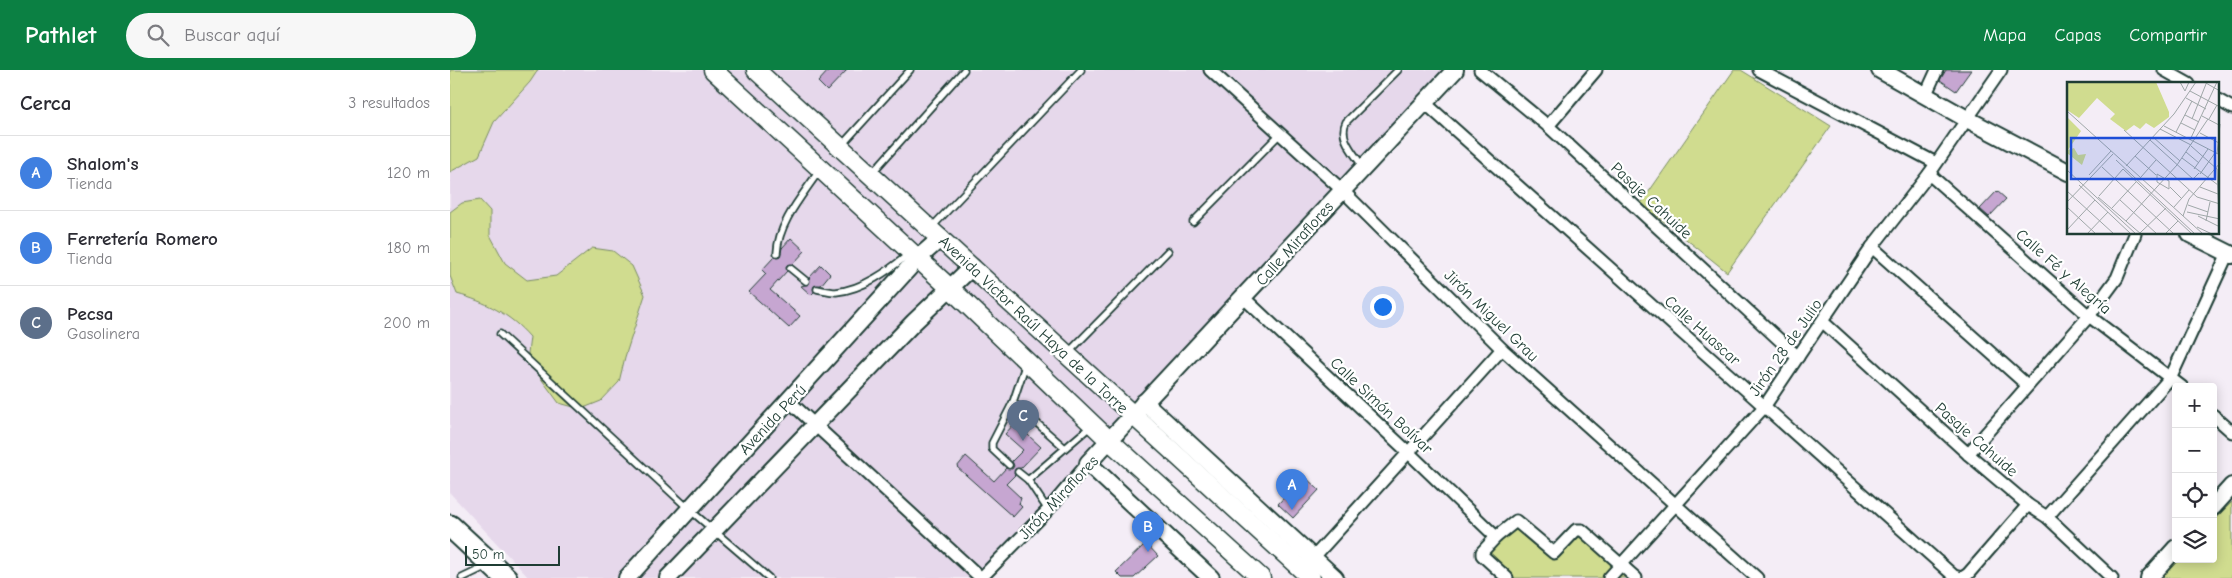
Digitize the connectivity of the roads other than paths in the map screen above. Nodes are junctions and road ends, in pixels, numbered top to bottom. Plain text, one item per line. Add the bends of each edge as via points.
1 (713, 70) edge
2 (756, 70) edge
3 (910, 70) edge
4 (964, 70) edge
5 (1081, 70) edge
6 (1210, 70) edge
7 (1398, 70) edge
8 (1455, 70) edge
9 (1480, 70) edge
10 (1596, 70) edge
11 (1759, 70) edge
12 (1880, 70) edge
13 (1938, 70) edge
14 (2001, 70) edge
15 (2164, 70) edge
16 (2185, 82) edge
17 (1926, 94) junction
18 (2220, 101) edge
19 (1424, 102) junction
20 (2232, 108) edge
21 (1967, 119) junction
22 (1548, 126) junction
23 (1280, 134) junction
24 (840, 147) junction
25 (1936, 163) junction
26 (1363, 167) junction
27 (820, 169) junction
28 (2067, 171) edge
29 (870, 174) junction
30 (1929, 174) junction
31 (1342, 190) junction
32 (1193, 222) dead end
33 (936, 233) junction
34 (2135, 235) edge
35 (2192, 235) edge
36 (1872, 247) junction
37 (1168, 251) dead end
38 (777, 253) dead end
39 (2230, 254) edge
40 (914, 256) junction
41 (972, 267) junction
42 (790, 268) dead end
43 (806, 281) dead end
44 (817, 289) dead end
45 (951, 289) junction
46 (1244, 298) junction
47 (2088, 316) junction
48 (1823, 322) junction
49 (500, 334) dead end
50 (1502, 349) junction
51 (1067, 354) junction
52 (1798, 358) junction
53 (1027, 361) junction
54 (2171, 377) junction
55 (2178, 383) edge
56 (2027, 385) junction
57 (789, 401) junction
58 (1013, 402) junction
59 (1764, 407) junction
60 (1138, 409) junction
61 (2217, 419) edge
62 (816, 424) junction
63 (1093, 425) junction
64 (2232, 432) edge
65 (1110, 441) junction
66 (1065, 448) junction
67 (1408, 452) junction
68 (1968, 454) junction
69 (1088, 463) junction
70 (1009, 464) dead end
71 (1018, 472) dead end
72 (1028, 480) junction
73 (2232, 486) edge
74 (2217, 503) edge
75 (1677, 505) junction
76 (2028, 505) junction
77 (690, 510) junction
78 (1048, 510) junction
79 (2047, 517) junction
80 (450, 526) edge
81 (715, 530) junction
82 (1496, 537) junction
83 (2172, 552) edge
84 (1313, 558) junction
85 (491, 564) junction
86 (1621, 565) junction
87 (462, 578) edge
88 (506, 578) edge
89 (626, 578) edge
90 (668, 578) edge
91 (769, 578) edge
92 (981, 578) edge
93 (1211, 578) edge
94 (1261, 578) edge
95 (1311, 578) edge
96 (1335, 578) edge
97 (1507, 578) edge
98 (1610, 578) edge
99 (1636, 578) edge
100 (1757, 578) edge
101 (1962, 578) edge
102 (2112, 578) edge
103 (2149, 578) edge

1 - 27 main road, Avenida Victor Raúl Haya de la Torre
2 - 24 main road, Avenida Victor Raúl Haya de la Torre
3 - 24 lane
4 - 29 lane
5 - 33 lane
6 - 23 street, Jirón Miguel Grau
7 - 26 lane via 1343,128 1343,135
8 - 19 main road, Calle Miraflores
9 - 22 street, Pasaje Cahuide
10 - 22 street
11 - 25 street
12 - 17 main road
13 - 17 street
14 - 21 street, Jirón 28 de Julio
15 - 16 street
17 - 21 main road
18 - 20 street
19 - 26 main road, Calle Miraflores
19 - 59 street, Calle Huascar
21 - 25 street, Jirón 28 de Julio
21 - 28 main road
22 - 52 street, Pasaje Cahuide
23 - 31 street, Jirón Miguel Grau
23 - 32 lane
24 - 29 main road, Avenida Victor Raúl Haya de la Torre
25 - 30 street, Jirón 28 de Julio
26 - 31 main road, Calle Miraflores
27 - 38 lane via 787,220
27 - 40 main road, Avenida Victor Raúl Haya de la Torre
29 - 33 main road, Avenida Victor Raúl Haya de la Torre
30 - 36 street, Jirón 28 de Julio
30 - 47 street, Calle Fé y Alegría
31 - 46 main road, Calle Miraflores
31 - 50 street, Jirón Miguel Grau
33 - 40 main road, Avenida Perú
33 - 41 main road, Avenida Victor Raúl Haya de la Torre
34 - 47 street via 2117,278
35 - 39 main road
36 - 48 street, Jirón 28 de Julio
36 - 56 street
37 - 51 lane
39 - 54 street
40 - 44 lane via 865,284 835,292
40 - 45 main road, Avenida Victor Raúl Haya de la Torre
40 - 57 main road, Avenida Perú
41 - 45 main road
41 - 51 main road, Avenida Victor Raúl Haya de la Torre
42 - 43 lane
45 - 53 main road, Avenida Victor Raúl Haya de la Torre
45 - 62 main road via 914,322
46 - 60 main road, Calle Miraflores
46 - 67 street, Calle Simón Bolívar
47 - 54 street, Calle Fé y Alegría
47 - 56 street
48 - 52 street, Jirón 28 de Julio
48 - 68 street, Pasaje Cahuide
49 - 77 lane
50 - 67 street
50 - 75 street, Jirón Miguel Grau
51 - 60 main road, Avenida Victor Raúl Haya de la Torre
52 - 59 street, Jirón 28 de Julio
53 - 58 lane
53 - 63 main road, Avenida Victor Raúl Haya de la Torre
54 - 55 street, Calle Fé y Alegría
54 - 79 street
56 - 68 street
57 - 62 street
57 - 77 main road, Avenida Perú
58 - 66 lane
58 - 70 lane via 992,444 992,449
59 - 75 street, Jirón 28 de Julio
59 - 101 street, Calle Huascar via 1954,576
60 - 65 main road, Jirón Miraflores
60 - 84 main road
60 - 95 main road, Avenida Victor Raúl Haya de la Torre
61 - 64 street
62 - 81 main road
62 - 92 street
63 - 65 main road, Avenida Victor Raúl Haya de la Torre
63 - 66 lane
65 - 69 main road, Jirón Miraflores
65 - 94 main road, Avenida Victor Raúl Haya de la Torre
66 - 72 lane
67 - 82 street, Calle Simón Bolívar
67 - 84 street
68 - 76 street, Pasaje Cahuide
69 - 78 street, Jirón Miraflores
69 - 93 main road
71 - 72 lane
72 - 78 lane
73 - 74 main road
75 - 86 street, Jirón 28 de Julio
75 - 100 street, Jirón Miguel Grau
76 - 79 street, Pasaje Cahuide
76 - 101 street
77 - 81 lane
77 - 89 main road, Avenida Perú
78 - 92 street, Jirón Miraflores
79 - 102 street, Pasaje Cahuide
80 - 85 highway
81 - 90 main road
81 - 91 lane
82 - 86 street via 1513,522 1519,521 1554,553 1576,530 1582,530
82 - 97 street via 1483,549 1482,555
83 - 103 main road
84 - 96 main road
85 - 87 lane
85 - 88 highway
86 - 98 street, Jirón 28 de Julio
86 - 99 street

